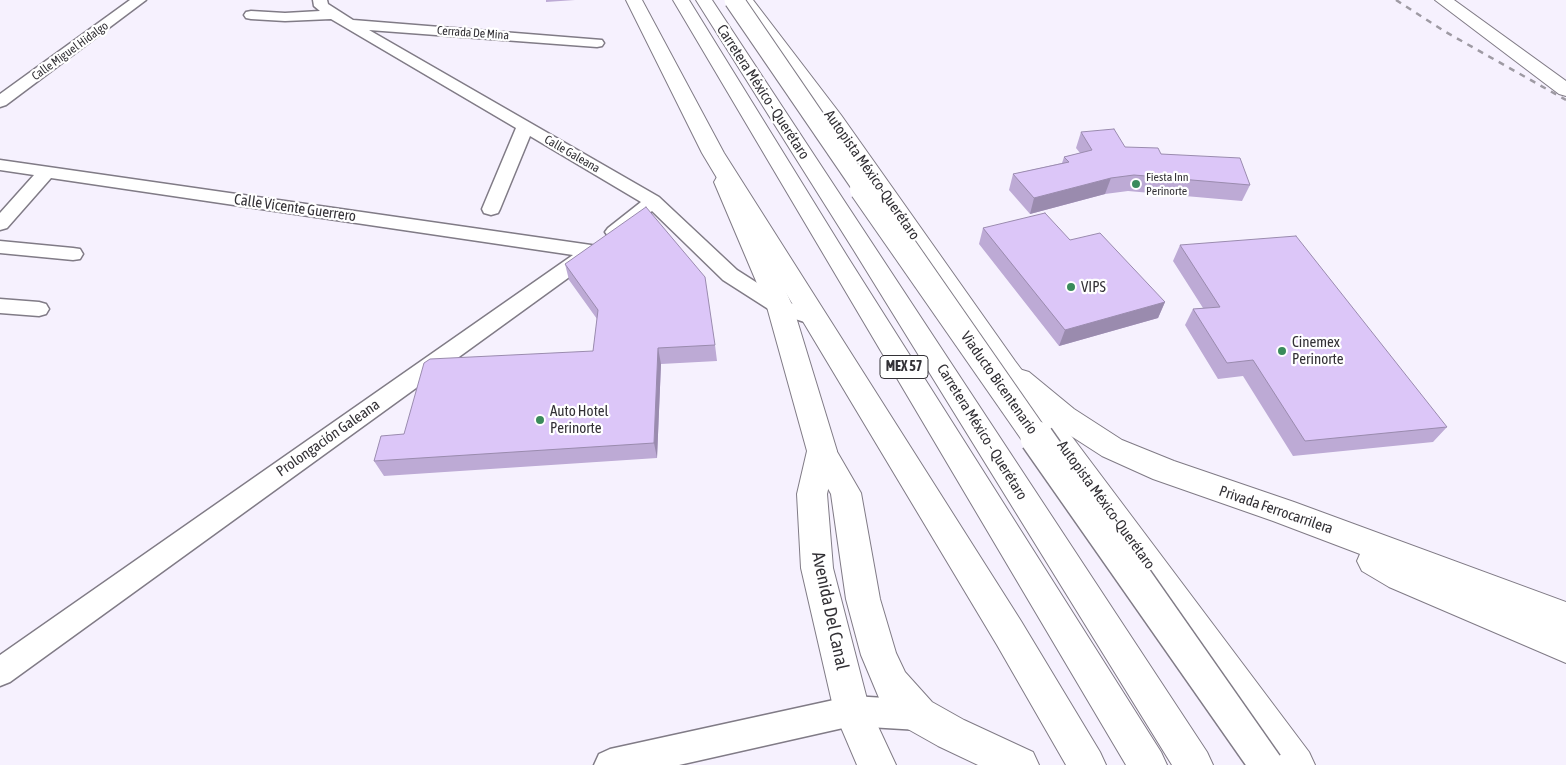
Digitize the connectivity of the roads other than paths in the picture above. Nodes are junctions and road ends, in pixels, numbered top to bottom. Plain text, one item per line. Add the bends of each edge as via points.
1 (139, 0) edge
2 (320, 0) edge
3 (634, 0) edge
4 (681, 0) edge
5 (704, 0) edge
6 (734, 0) edge
7 (744, 0) edge
8 (1443, 0) edge
9 (1467, 0) edge
10 (251, 15) dead end
11 (341, 19) junction
12 (772, 38) junction
13 (597, 43) dead end
14 (1566, 71) edge
15 (1566, 90) edge
16 (0, 102) edge
17 (525, 126) junction
18 (712, 153) junction
19 (0, 165) edge
20 (47, 172) junction
21 (653, 201) junction
22 (491, 209) dead end
23 (0, 224) edge
24 (0, 247) edge
25 (866, 249) junction
26 (591, 251) junction
27 (73, 254) dead end
28 (0, 306) edge
29 (780, 307) junction
30 (39, 309) dead end
31 (814, 318) junction
32 (1005, 368) junction
33 (822, 451) junction
34 (1283, 511) junction
35 (1566, 618) edge
36 (1566, 646) edge
37 (0, 672) edge
38 (852, 711) junction
39 (919, 715) junction
40 (1083, 757) edge
41 (610, 765) edge
42 (877, 765) edge
43 (1020, 765) edge
44 (1148, 765) edge
45 (1194, 765) edge
46 (1266, 765) edge
47 (1296, 765) edge

1 - 16 street, Calle Miguel Hidalgo
2 - 11 street, Calle Galeana via 321,6
3 - 18 main road
4 - 44 main road, Carretera México - Querétaro / MEX 57
5 - 25 main road, Carretera México - Querétaro / MEX 57
6 - 46 main road, Viaducto Bicentenario, bridge
7 - 12 main road, Autopista México-Querétaro
8 - 15 main road
9 - 14 main road
10 - 11 street, Cerrada De Mina
11 - 13 street, Cerrada De Mina
11 - 17 street, Calle Galeana
12 - 25 main road
12 - 32 main road, Autopista México-Querétaro via 834,119
17 - 21 street, Calle Galeana
17 - 22 street
18 - 29 main road
18 - 31 main road
19 - 20 street, Calle Vicente Guerrero
20 - 23 street
20 - 26 street, Calle Vicente Guerrero
21 - 26 street, Prolongación Galeana
21 - 29 street, Calle Galeana via 730,275
24 - 27 street
25 - 45 main road, Carretera México - Querétaro / MEX 57
26 - 37 street, Prolongación Galeana
28 - 30 street
29 - 31 street, Calle Galeana
29 - 33 main road
31 - 40 main road
32 - 34 main road, Privada Ferrocarrilera via 1064,417 1112,448 1172,474
32 - 47 main road, Autopista México-Querétaro
33 - 38 main road, Avenida Del Canal via 812,494 817,568
33 - 39 main road via 846,493 864,599 879,655 892,686
34 - 35 main road, Privada Ferrocarrilera
34 - 36 main road via 1402,576
38 - 39 street
38 - 41 street
38 - 42 main road, Avenida Del Canal
39 - 43 main road via 950,734

